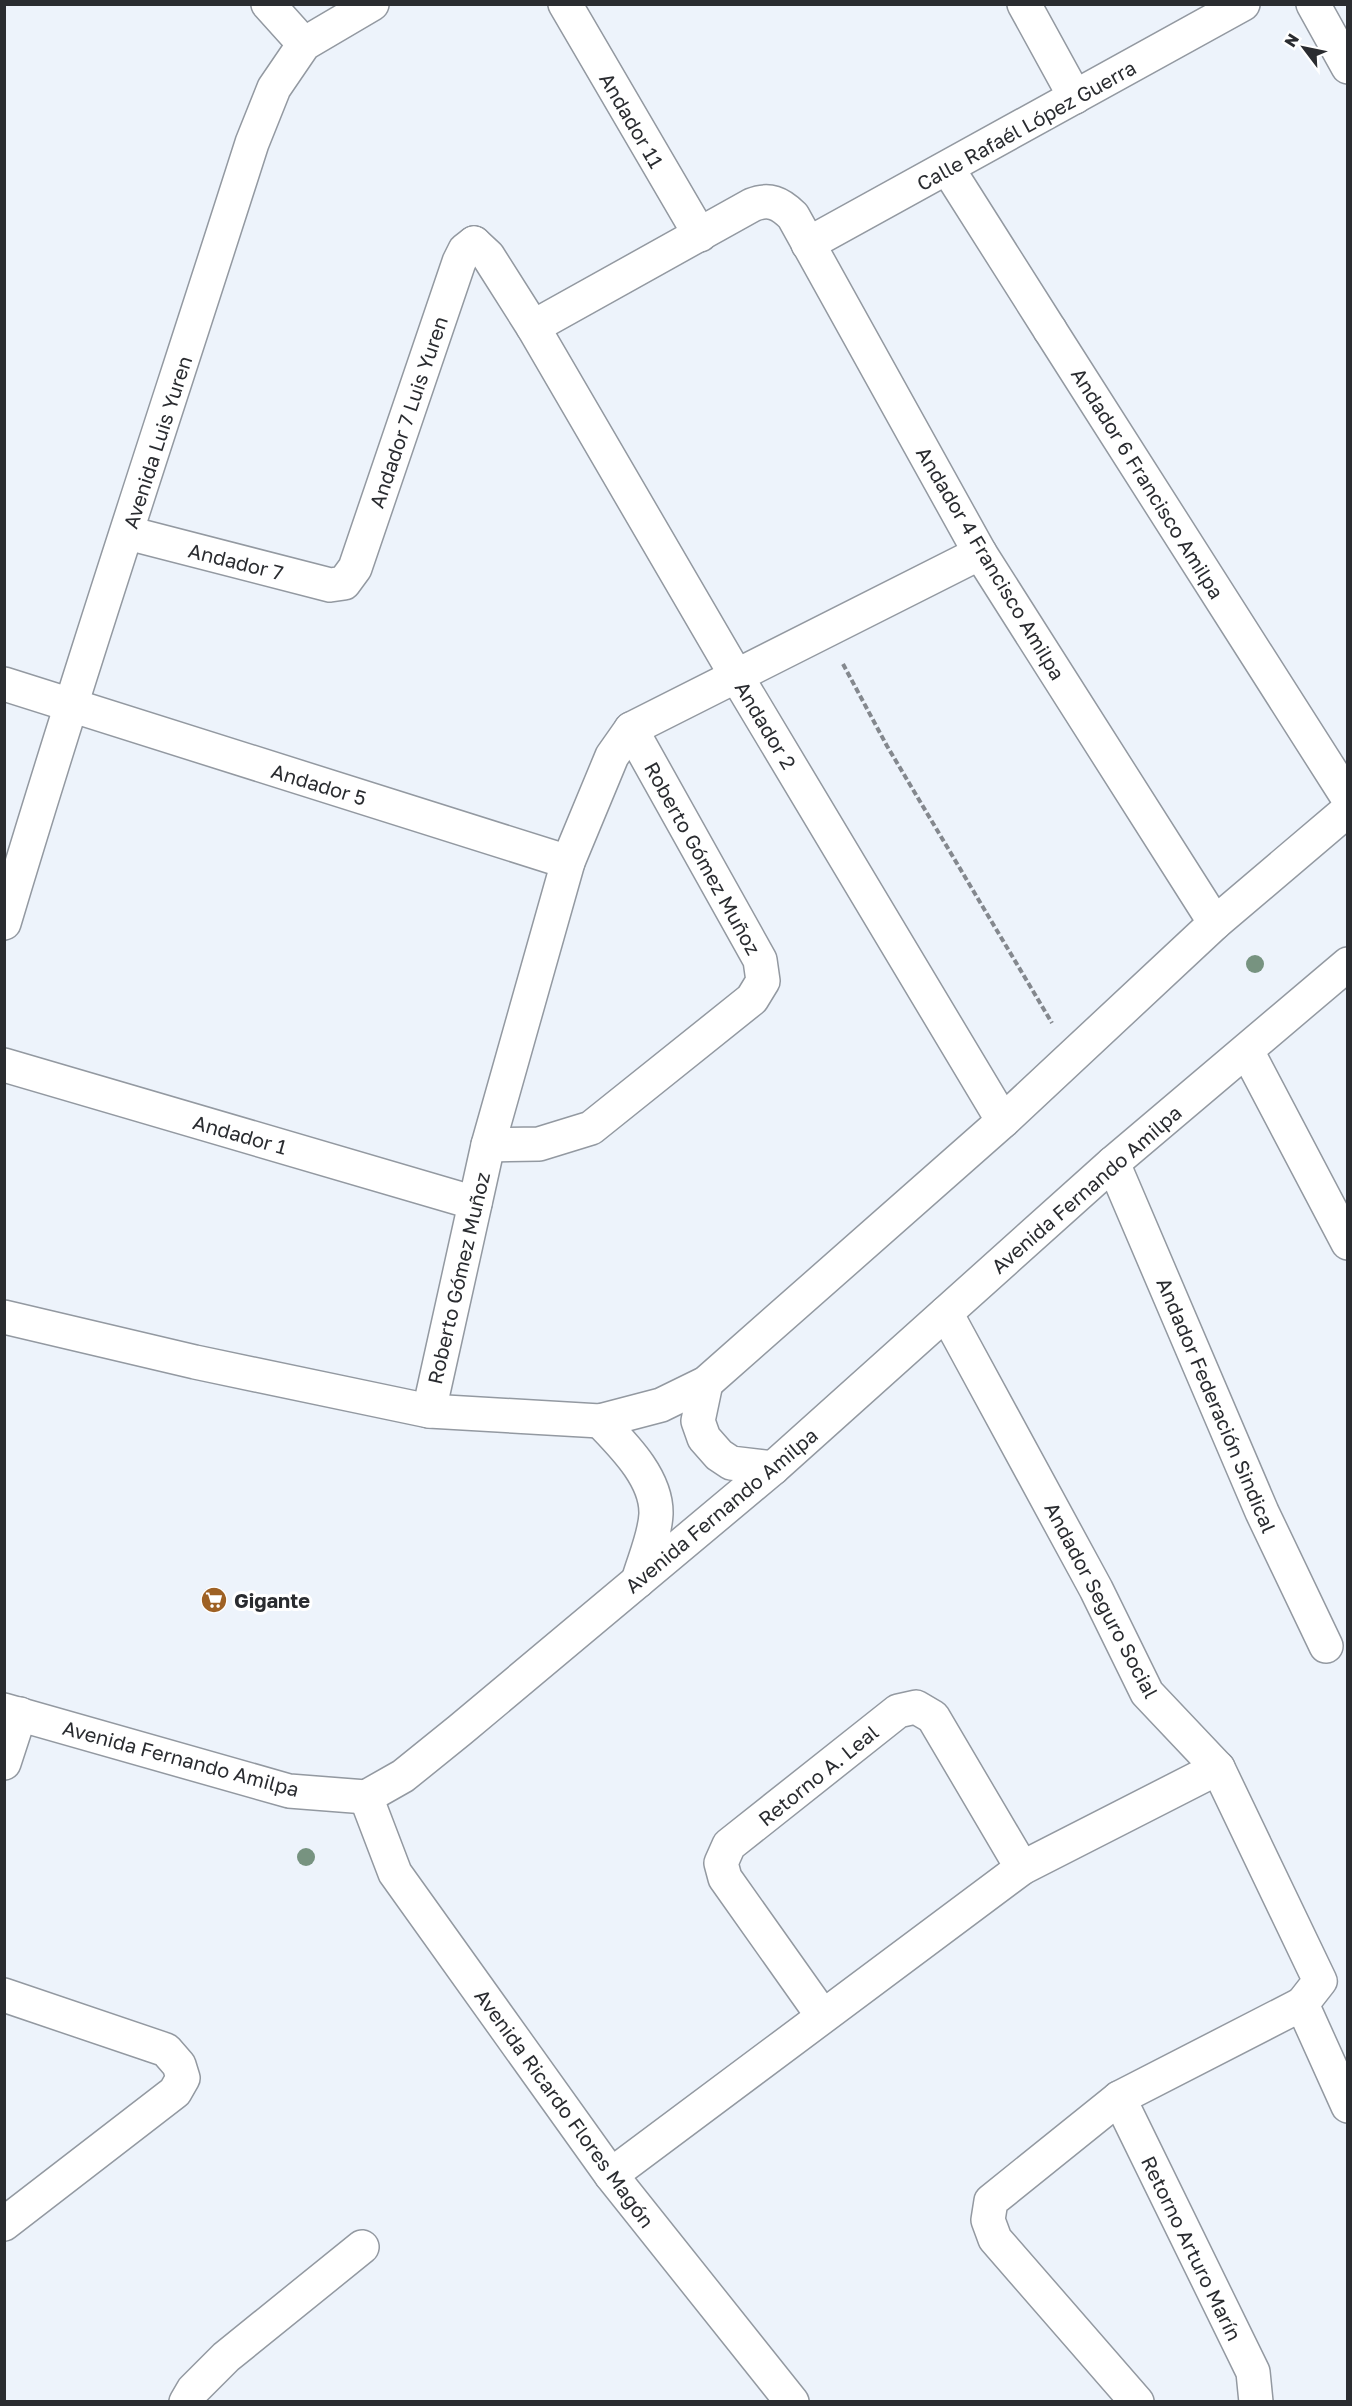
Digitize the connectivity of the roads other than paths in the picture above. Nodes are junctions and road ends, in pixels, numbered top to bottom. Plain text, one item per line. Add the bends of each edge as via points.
1 (268, 4) edge
2 (372, 4) edge
3 (565, 4) edge
4 (1024, 4) edge
5 (1243, 4) edge
6 (1313, 4) edge
7 (304, 44) junction
8 (1347, 67) edge
9 (1075, 97) junction
10 (948, 169) junction
11 (700, 235) junction
12 (474, 243) joint
13 (808, 244) junction
14 (533, 327) junction
15 (128, 533) junction
16 (980, 553) junction
17 (344, 583) joint
18 (737, 677) junction
19 (4, 684) edge
20 (69, 705) junction
21 (631, 729) junction
22 (1347, 798) edge
23 (1347, 810) edge
24 (568, 862) junction
25 (4, 923) edge
26 (1215, 923) junction
27 (1347, 964) edge
28 (1246, 1051) junction
29 (4, 1065) edge
30 (1003, 1121) junction
31 (488, 1145) junction
32 (1113, 1163) junction
33 (475, 1203) junction
34 (1347, 1243) edge
35 (946, 1312) junction
36 (4, 1317) edge
37 (706, 1383) junction
38 (429, 1411) junction
39 (600, 1421) junction
40 (773, 1468) junction
41 (638, 1581) junction
42 (1326, 1646) dead end
43 (12, 1712) edge
44 (4, 1762) edge
45 (1218, 1768) junction
46 (366, 1797) junction
47 (1022, 1868) junction
48 (4, 1995) edge
49 (1302, 2004) junction
50 (822, 2015) junction
51 (1119, 2098) junction
52 (1347, 2106) edge
53 (610, 2175) junction
54 (4, 2224) edge
55 (362, 2247) dead end
56 (789, 2400) edge
57 (186, 2402) edge
58 (1137, 2402) edge
59 (1256, 2402) edge

1 - 7 street
2 - 7 street, Avenida Luis Yuren
3 - 11 street, Andador 11
4 - 9 street
5 - 9 street, Calle Rafaél López Guerra
6 - 8 street
7 - 15 street, Avenida Luis Yuren via 274,88 252,143
9 - 10 street, Calle Rafaél López Guerra
10 - 13 street, Calle Rafaél López Guerra
10 - 22 street, Andador 6 Francisco Amilpa
11 - 13 street, Andador 4 Francisco Amilpa via 762,201 773,202 793,216
11 - 14 street
12 - 14 street, Andador 2 via 488,256
12 - 17 street, Andador 7 Luis Yuren via 459,262 355,568
13 - 16 street, Andador 4 Francisco Amilpa
14 - 18 street, Andador 2
15 - 17 street, Andador 7 via 330,585
15 - 20 street, Avenida Luis Yuren
16 - 18 street, Roberto Gómez Muñoz
16 - 26 street, Andador 4 Francisco Amilpa
18 - 21 street, Roberto Gómez Muñoz
18 - 30 street, Andador 2
19 - 20 street, Andador 5
20 - 24 street, Andador 5
20 - 25 street, Avenida Luis Yuren
21 - 24 street, Roberto Gómez Muñoz via 612,756
21 - 31 street, Roberto Gómez Muñoz via 760,960 764,981 752,999 591,1128 539,1144
23 - 26 street
24 - 31 street, Roberto Gómez Muñoz
26 - 30 street
27 - 28 street, Avenida Fernando Amilpa
28 - 32 street, Avenida Fernando Amilpa
28 - 34 street
29 - 33 street, Andador 1
30 - 37 street
31 - 33 street, Roberto Gómez Muñoz
32 - 35 street, Avenida Fernando Amilpa
32 - 42 street, Andador Federación Sindical via 1262,1512
33 - 38 street, Roberto Gómez Muñoz
35 - 40 street, Avenida Fernando Amilpa
35 - 45 street, Andador Seguro Social via 1096,1589 1147,1693
36 - 38 street
37 - 39 street via 662,1405
37 - 40 street via 698,1421 704,1438 730,1463
38 - 39 street
39 - 41 street via 651,1487 656,1513
40 - 41 street, Avenida Fernando Amilpa
41 - 46 street, Avenida Fernando Amilpa via 403,1776
43 - 44 street
43 - 46 street, Avenida Fernando Amilpa via 289,1791
45 - 47 street
45 - 49 street, Andador Seguro Social via 1320,1982
46 - 53 street, Avenida Ricardo Flores Magón via 395,1873
47 - 50 street
47 - 50 street, Retorno A. Leal via 933,1717 916,1707 898,1711 729,1845 721,1863 725,1878
48 - 54 street via 166,2050 179,2064 183,2078 175,2092
49 - 51 street
49 - 52 street
50 - 53 street
51 - 58 street via 991,2201 988,2220 995,2239
51 - 59 street, Retorno Arturo Marín via 1253,2372
53 - 56 street, Avenida Ricardo Flores Magón
55 - 57 street via 226,2356

